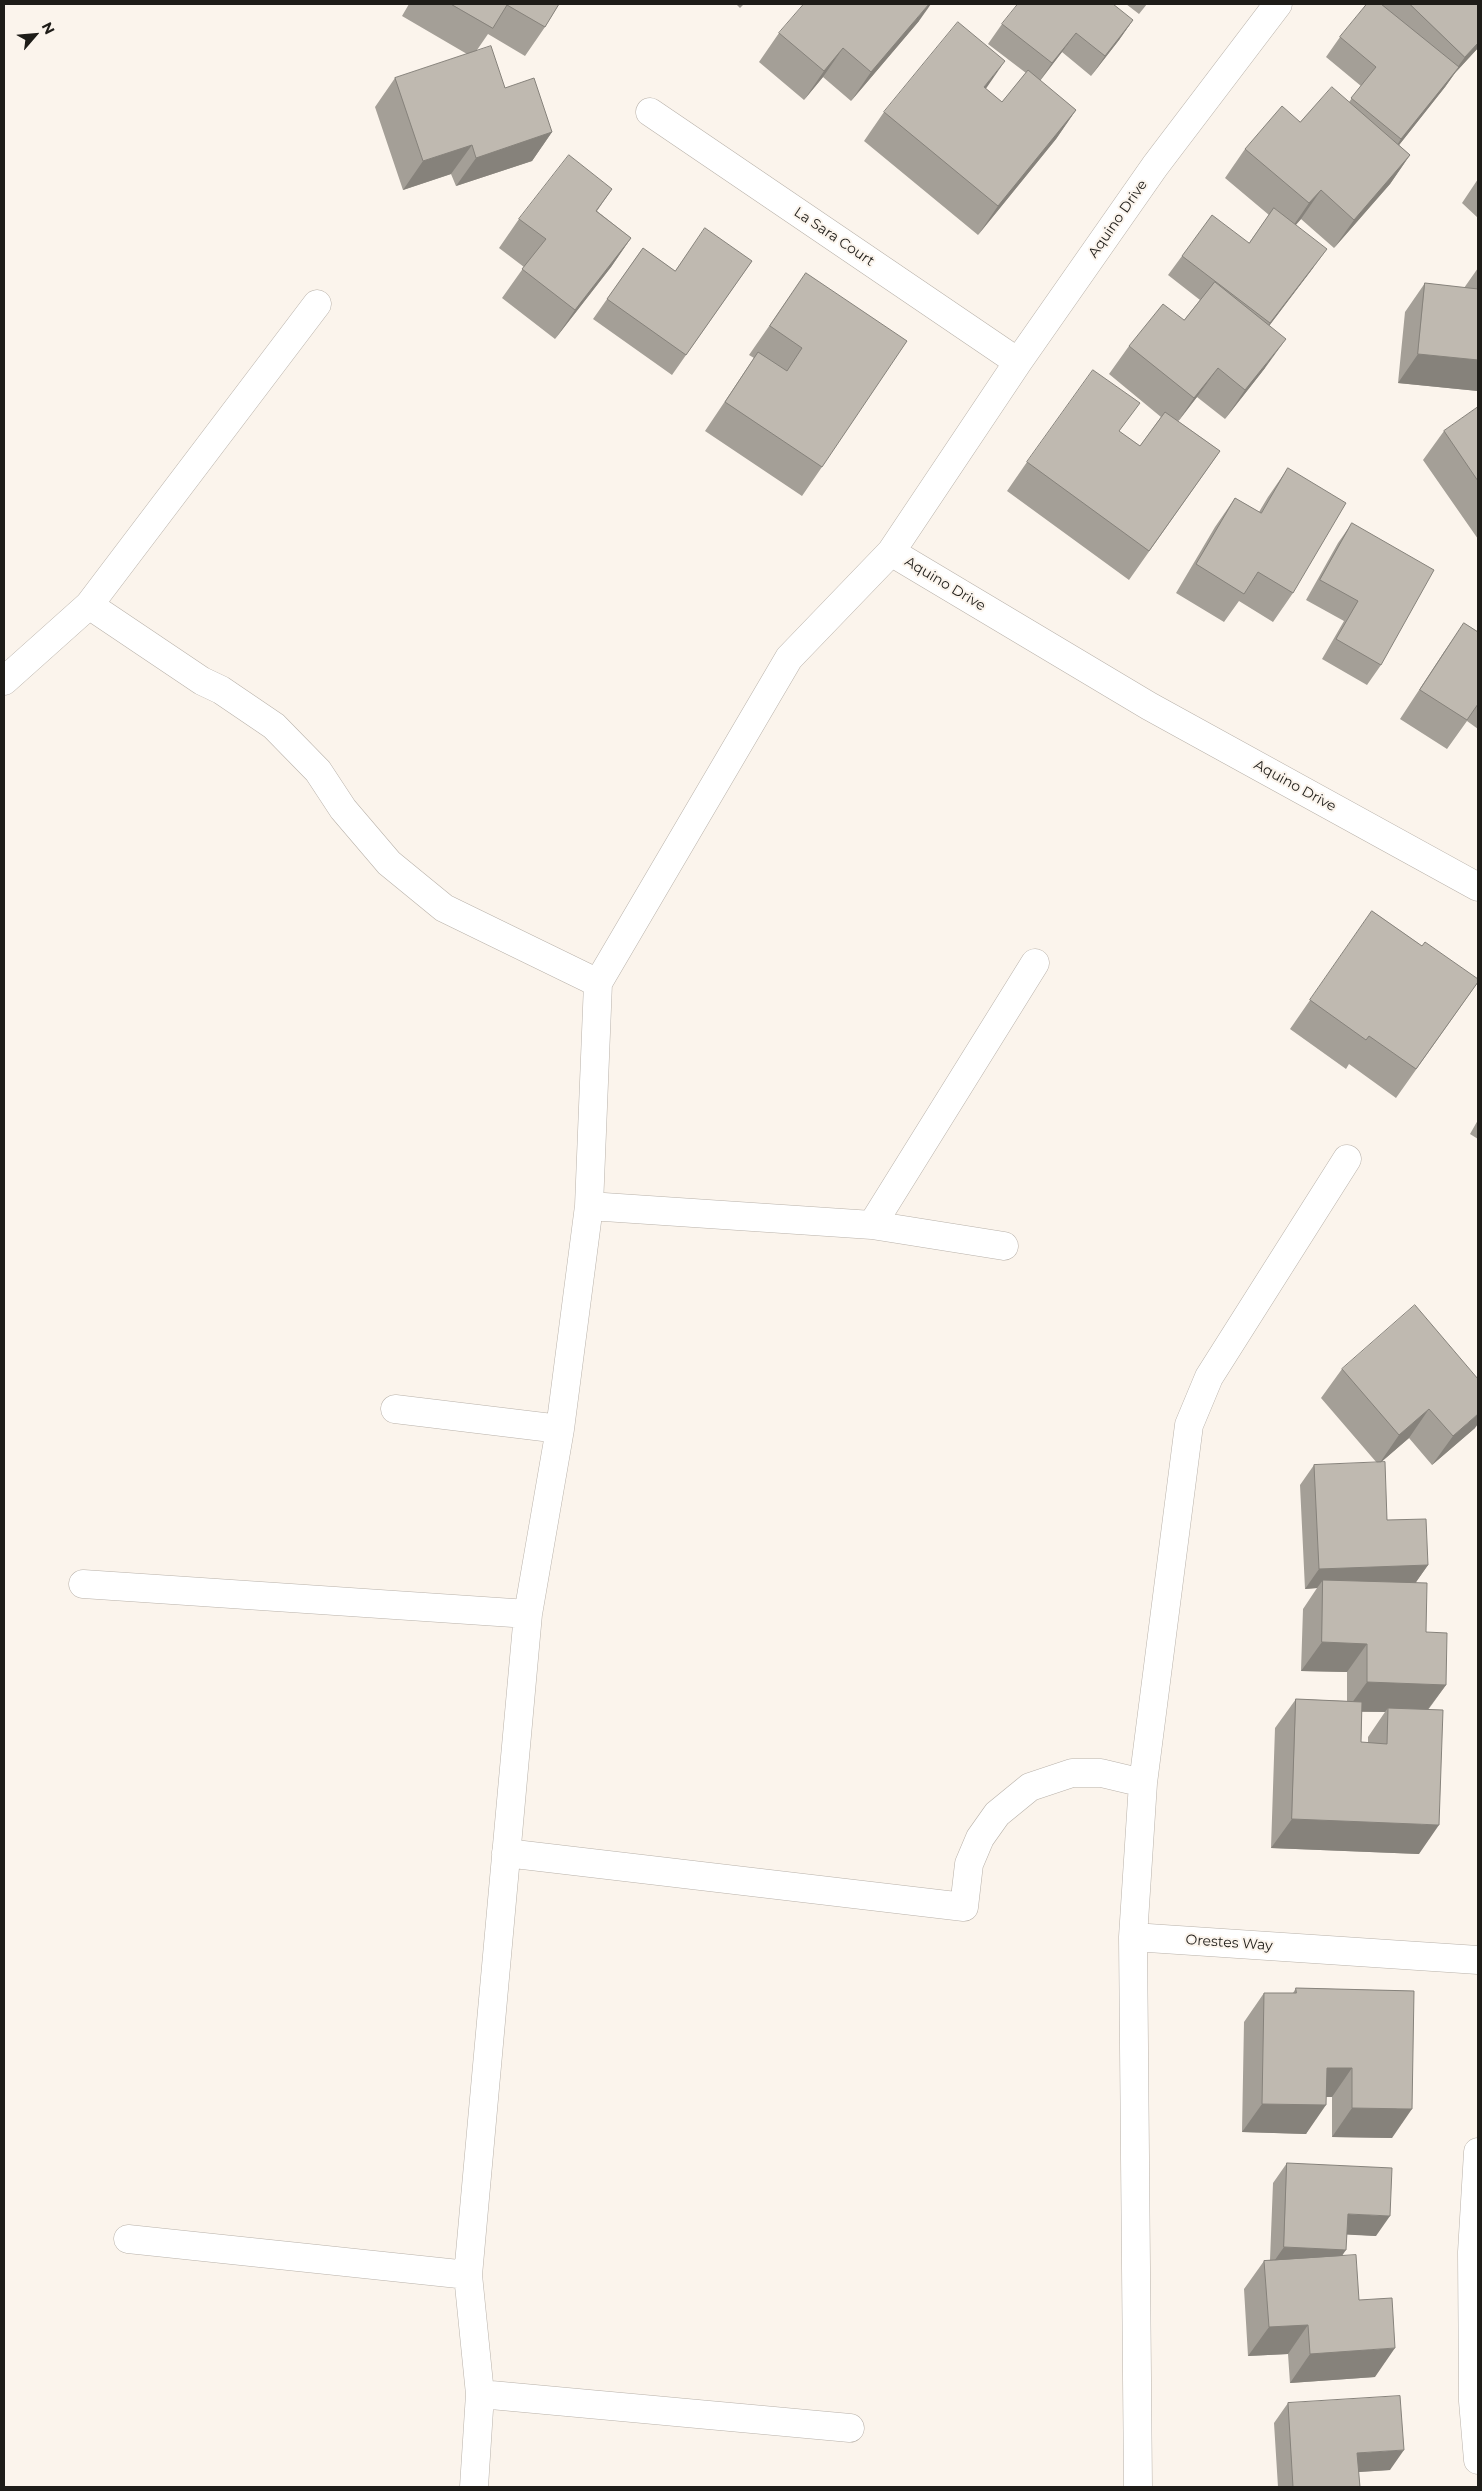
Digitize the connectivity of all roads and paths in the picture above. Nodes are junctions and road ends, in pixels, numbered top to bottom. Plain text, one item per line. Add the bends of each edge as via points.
1 (1278, 4) edge
2 (650, 112) dead end
3 (317, 304) dead end
4 (1018, 362) junction
5 (891, 552) junction
6 (90, 605) junction
7 (4, 681) edge
8 (1478, 886) edge
9 (1034, 963) dead end
10 (598, 983) junction
11 (1347, 1158) dead end
12 (589, 1206) junction
13 (872, 1225) junction
14 (1004, 1246) dead end
15 (395, 1410) dead end
16 (560, 1429) junction
17 (83, 1584) dead end
18 (528, 1614) junction
19 (1143, 1783) junction
20 (506, 1852) junction
21 (1133, 1937) junction
22 (1478, 1960) edge
23 (1478, 2152) edge
24 (128, 2239) dead end
25 (468, 2275) junction
26 (480, 2394) junction
27 (850, 2428) dead end
28 (1478, 2460) edge
29 (474, 2487) edge
30 (1138, 2487) edge

1 - 4 street, Aquino Drive via 1155,166
2 - 4 street, La Sara Court
3 - 6 street
4 - 5 street, Aquino Drive
5 - 8 street, Aquino Drive via 1149,706
5 - 10 street via 789,658
6 - 7 street
6 - 10 street via 274,726 318,771 343,808 388,863 444,908
9 - 13 street
10 - 12 street
11 - 19 street via 1209,1377 1189,1426
12 - 13 street
12 - 16 street
13 - 14 street
15 - 16 street
16 - 18 street
17 - 18 street
18 - 20 street
19 - 20 street via 1101,1772 1072,1774 1030,1787 996,1814 980,1838 969,1864 964,1907
19 - 21 street
20 - 25 street
21 - 22 street, Orestes Way
21 - 30 street
23 - 28 street via 1472,2252
24 - 25 street
25 - 26 street
26 - 27 street
26 - 29 street

